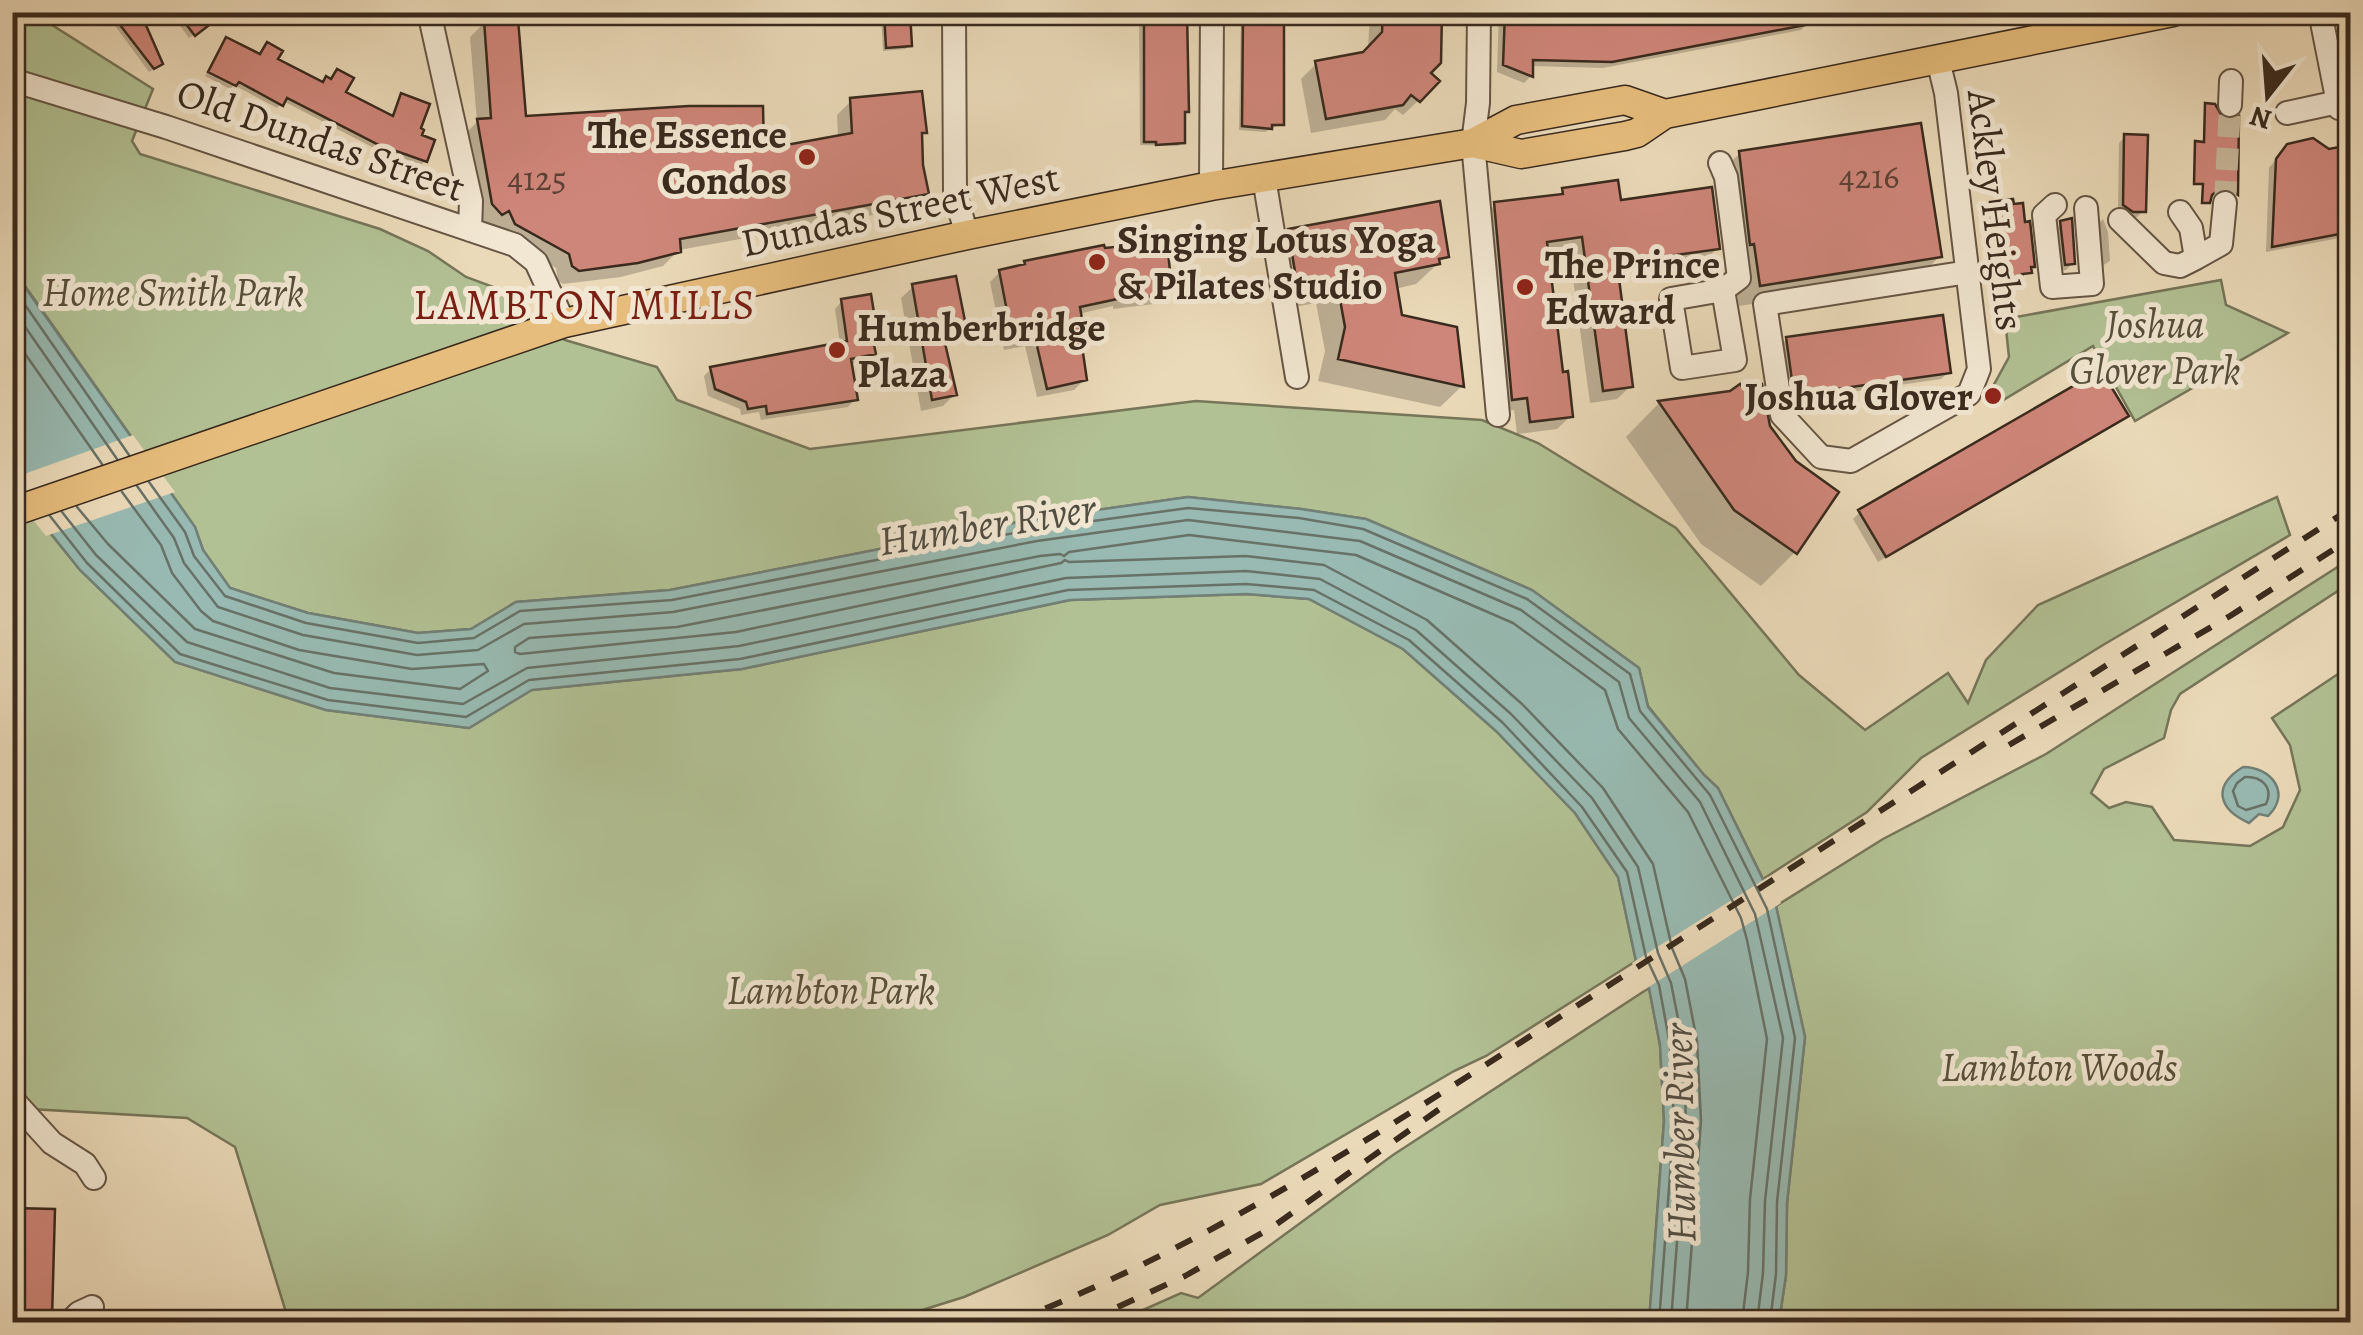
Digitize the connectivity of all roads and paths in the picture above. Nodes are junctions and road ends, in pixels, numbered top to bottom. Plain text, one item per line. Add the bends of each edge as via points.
1 (429, 12) edge
2 (954, 12) edge
3 (1212, 12) edge
4 (1479, 12) edge
5 (2173, 12) edge
6 (2320, 12) edge
7 (1938, 60) junction
8 (12, 80) edge
9 (2231, 80) dead end
10 (2230, 105) tunnel mouth
11 (2287, 112) dead end
12 (1473, 144) junction
13 (1720, 164) dead end
14 (1264, 178) junction
15 (1211, 186) junction
16 (2225, 204) tunnel mouth
17 (2055, 205) dead end
18 (2086, 208) dead end
19 (2180, 212) dead end
20 (2120, 220) dead end
21 (470, 230) junction
22 (967, 235) junction
23 (2196, 258) junction
24 (1968, 272) junction
25 (1724, 290) dead end
26 (564, 323) junction
27 (1297, 378) dead end
28 (1498, 415) dead end
29 (12, 512) edge
30 (12, 1099) edge
31 (94, 1178) dead end
32 (92, 1307) dead end
33 (70, 1322) edge

1 - 21 street via 471,201
2 - 22 street via 955,194
3 - 15 street
4 - 12 street
5 - 7 main road, Dundas Street West
6 - 11 street via 2338,105
7 - 12 main road, Dundas Street West via 1665,114 1625,100 1516,120
7 - 24 street, Ackley Heights
8 - 21 street, Old Dundas Street
9 - 10 street
12 - 14 main road, Dundas Street West
12 - 28 street
13 - 25 street via 1739,278
14 - 15 main road, Dundas Street West
14 - 27 street
15 - 22 main road, Dundas Street West
16 - 23 street via 2222,244
17 - 18 street via 2044,215 2052,287 2092,284
19 - 23 street
20 - 23 street via 2164,262 2180,266
21 - 26 street, Old Dundas Street via 525,250
22 - 26 main road, Dundas Street West
24 - 24 street, Ackley Heights via 1978,369 1969,394 1851,461 1821,458 1782,415 1765,304
26 - 29 main road, Dundas Street West
30 - 31 street
32 - 33 street

